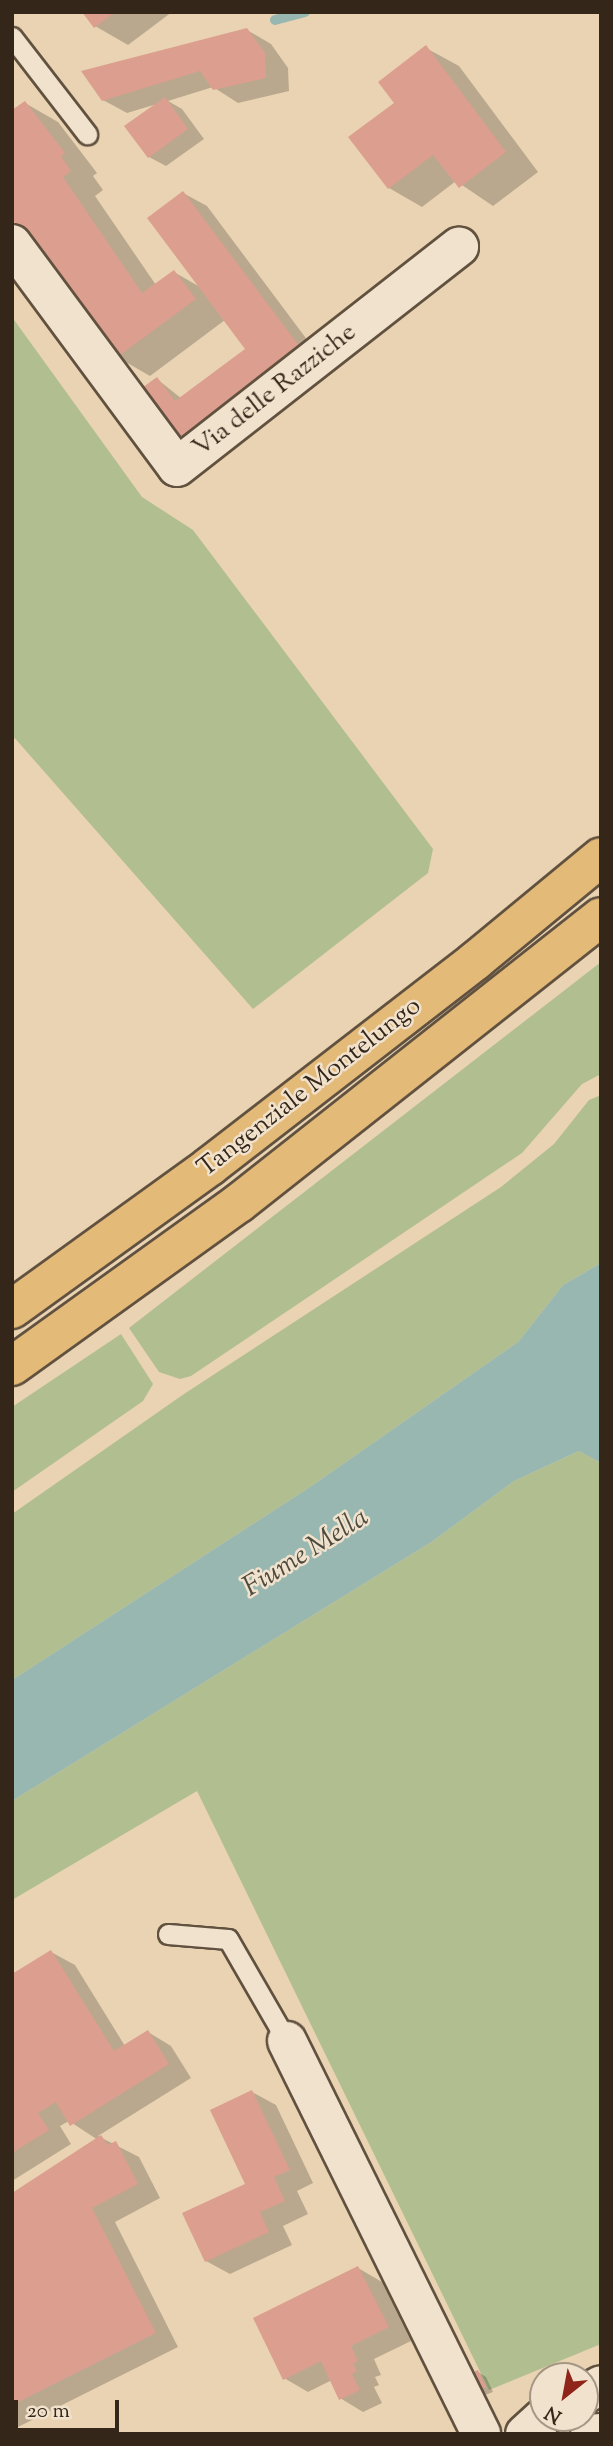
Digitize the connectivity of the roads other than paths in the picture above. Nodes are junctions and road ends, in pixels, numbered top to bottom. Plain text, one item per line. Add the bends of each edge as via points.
1 (12, 37) edge
2 (87, 134) dead end
3 (12, 244) edge
4 (459, 247) dead end
5 (601, 857) edge
6 (601, 918) edge
7 (12, 1309) edge
8 (12, 1366) edge
9 (168, 1934) dead end
10 (287, 2041) joint
11 (601, 2433) edge
12 (481, 2434) edge
13 (590, 2434) edge

1 - 2 lane
3 - 4 street, Via delle Razziche via 177,467
5 - 7 highway, Tangenziale Montelungo via 210,1166
6 - 8 highway, Tangenziale Montelungo via 239,1203
9 - 10 lane via 228,1939
10 - 12 street
11 - 13 street

